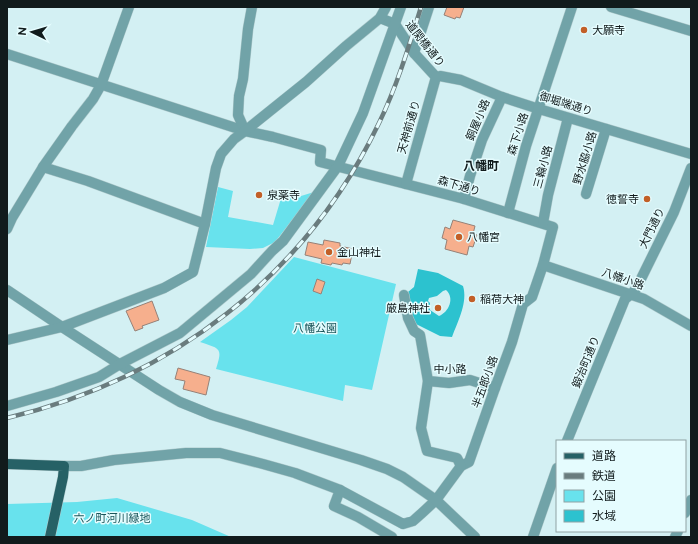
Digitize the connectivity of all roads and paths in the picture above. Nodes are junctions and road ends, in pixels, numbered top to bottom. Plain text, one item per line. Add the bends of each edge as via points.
1 (129, 7) edge
2 (252, 7) edge
3 (378, 7) edge
4 (386, 7) edge
5 (401, 7) edge
6 (429, 7) edge
7 (572, 7) edge
8 (611, 7) edge
9 (380, 18) junction
10 (395, 24) junction
11 (691, 31) edge
12 (414, 53) junction
13 (7, 54) edge
14 (436, 78) junction
15 (101, 85) junction
16 (502, 96) junction
17 (538, 109) junction
18 (568, 118) junction
19 (606, 129) junction
20 (245, 131) junction
21 (691, 154) edge
22 (338, 166) junction
23 (42, 167) junction
24 (691, 168) edge
25 (406, 184) junction
26 (586, 194) dead end
27 (464, 199) junction
28 (508, 213) junction
29 (543, 223) junction
30 (205, 224) junction
31 (7, 229) edge
32 (543, 264) junction
33 (7, 290) edge
34 (404, 295) dead end
35 (630, 295) junction
36 (691, 326) edge
37 (62, 327) junction
38 (7, 340) edge
39 (120, 364) junction
40 (428, 381) junction
41 (495, 388) junction
42 (7, 406) edge
43 (567, 440) edge
44 (7, 464) edge
45 (64, 466) junction
46 (461, 466) junction
47 (556, 471) edge
48 (340, 490) junction
49 (436, 500) junction
50 (358, 517) junction
51 (50, 537) edge
52 (379, 537) edge
53 (392, 537) edge
54 (475, 537) edge
55 (533, 537) edge

1 - 15 street
2 - 20 street via 238,115
3 - 9 street
4 - 9 street
5 - 10 street
6 - 12 street
7 - 17 street, 森下小路
8 - 11 street
9 - 10 street
9 - 20 street
10 - 12 street, 道閑橋通り
10 - 22 street via 362,113
12 - 14 street, 道閑橋通り
13 - 15 street
14 - 16 street, 御堀端通り via 440,76 462,80
14 - 25 street, 天神前通り
15 - 20 street
15 - 23 street
16 - 17 street, 御堀端通り
16 - 27 street, 銅屋小路 via 482,140
17 - 18 street, 御堀端通り
17 - 28 street, 森下小路
18 - 19 street, 御堀端通り
18 - 29 street, 三輪小路
19 - 21 street, 御堀端通り
19 - 26 street, 野水脇小路
20 - 22 street, 森下通り via 321,150 320,162
20 - 30 street via 234,138 221,154
22 - 25 street, 森下通り
22 - 39 street via 283,241 251,274 180,333
23 - 30 street
23 - 31 street
24 - 35 street, 大門通り via 674,212 636,289
25 - 27 street, 森下通り
27 - 28 street, 森下通り
28 - 29 street, 森下通り
29 - 32 street via 553,227
30 - 37 street via 193,272 164,288
32 - 35 street, 八幡小路
32 - 41 street, 半五郎小路 via 532,297 523,304
33 - 37 street
34 - 40 street via 408,318 414,331 420,335
35 - 36 street, 八幡小路
35 - 43 street, 鍛治町通り via 625,299
37 - 38 street
37 - 39 street
39 - 42 street via 99,377
39 - 49 street via 159,390 195,409 387,469 403,476
40 - 41 street, 中小路 via 449,383 470,380
40 - 46 street via 421,428 427,451 457,458
41 - 46 street, 半五郎小路 via 469,462
44 - 45 main road
45 - 48 street via 186,453 220,453 288,471
45 - 51 main road
46 - 49 street, 半五郎小路
47 - 55 street
48 - 49 street, 半五郎小路 via 403,524 412,521
48 - 50 street via 334,506
49 - 54 street
50 - 52 street
50 - 53 street

